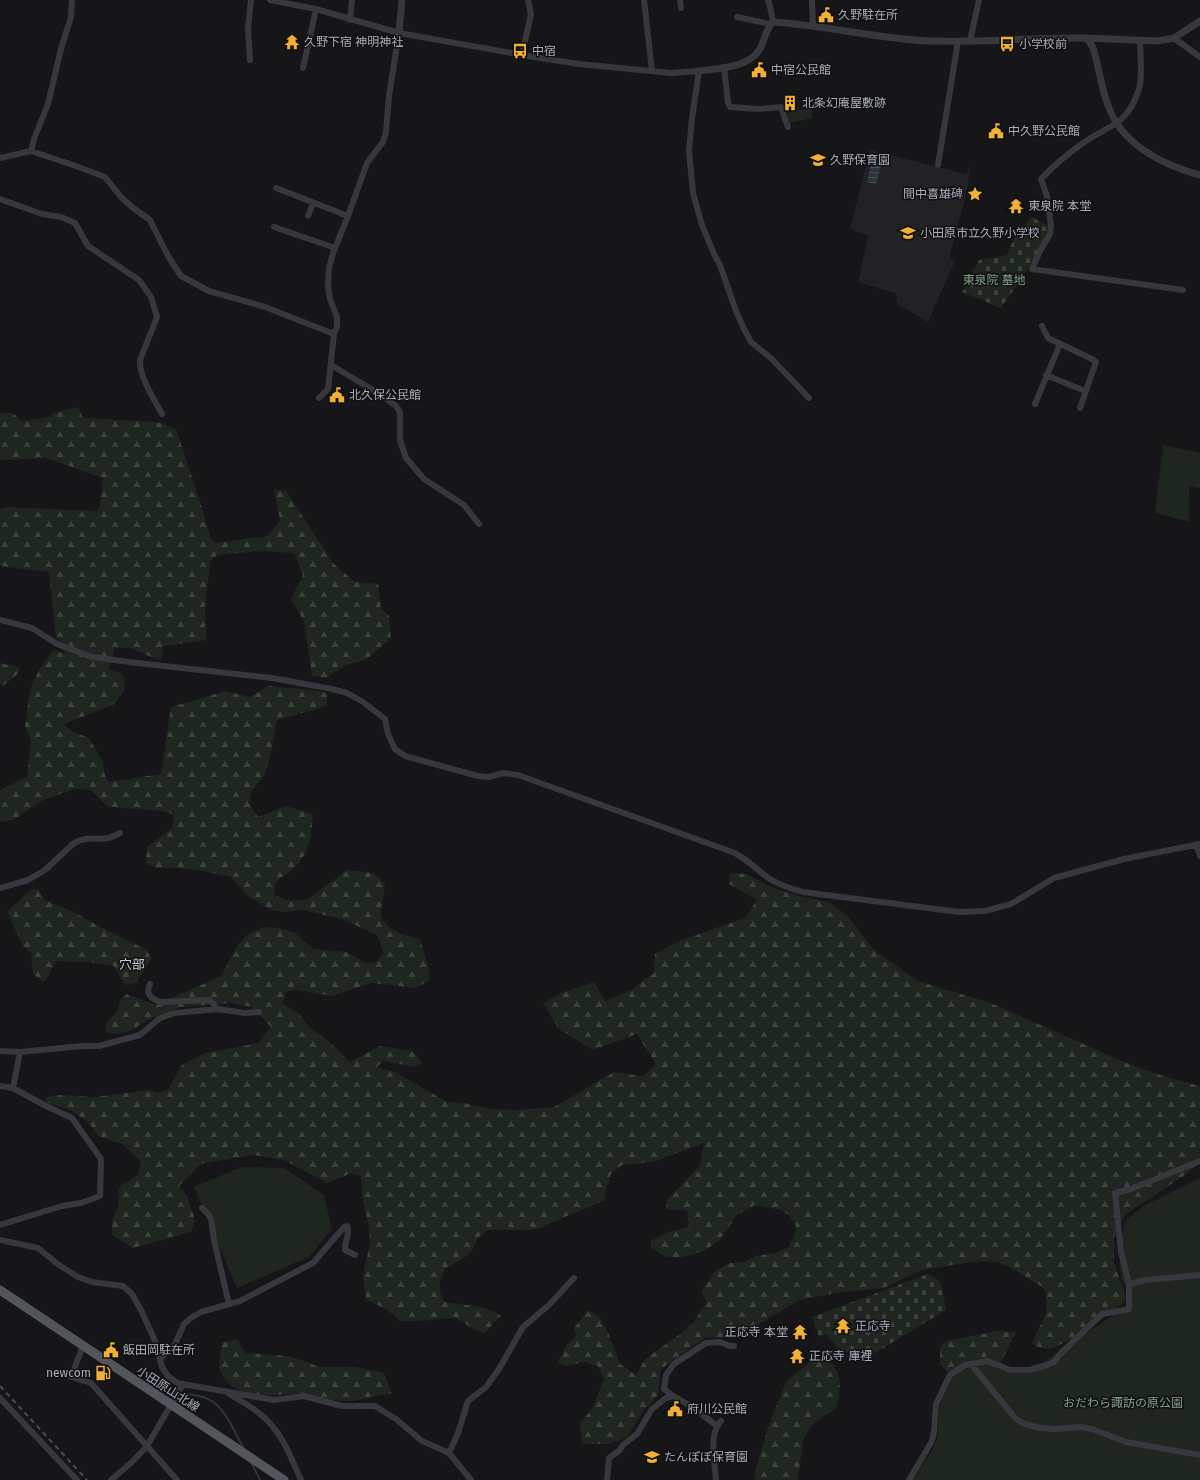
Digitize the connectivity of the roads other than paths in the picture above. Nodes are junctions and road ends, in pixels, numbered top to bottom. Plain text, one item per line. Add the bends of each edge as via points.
1 (72, 0) edge
2 (251, 0) edge
3 (270, 0) edge
4 (352, 0) edge
5 (402, 0) edge
6 (528, 0) edge
7 (644, 0) edge
8 (680, 0) edge
9 (768, 0) edge
10 (812, 0) edge
11 (979, 0) edge
12 (682, 8) dead end
13 (316, 9) junction
14 (737, 17) dead end
15 (350, 20) junction
16 (1200, 21) edge
17 (771, 23) junction
18 (813, 26) junction
19 (399, 33) junction
20 (1084, 38) junction
21 (1174, 38) junction
22 (1140, 40) junction
23 (958, 41) junction
24 (970, 41) junction
25 (522, 55) junction
26 (1200, 57) edge
27 (250, 60) dead end
28 (724, 67) junction
29 (303, 68) dead end
30 (700, 71) junction
31 (652, 72) junction
32 (1116, 124) junction
33 (788, 127) dead end
34 (31, 151) junction
35 (0, 158) edge
36 (938, 165) dead end
37 (1200, 175) edge
38 (276, 188) dead end
39 (0, 199) edge
40 (313, 202) junction
41 (308, 216) dead end
42 (348, 216) junction
43 (274, 227) dead end
44 (335, 248) junction
45 (1183, 290) dead end
46 (1042, 326) dead end
47 (334, 334) junction
48 (1060, 344) junction
49 (331, 365) junction
50 (1046, 375) junction
51 (1085, 391) junction
52 (319, 398) dead end
53 (809, 398) dead end
54 (1035, 404) dead end
55 (1080, 408) dead end
56 (162, 414) dead end
57 (479, 524) dead end
58 (0, 620) edge
59 (120, 833) dead end
60 (1198, 844) edge
61 (1200, 856) edge
62 (0, 888) edge
63 (150, 984) dead end
64 (216, 1009) junction
65 (259, 1012) dead end
66 (0, 1051) edge
67 (20, 1052) junction
68 (0, 1086) edge
69 (13, 1088) junction
70 (1200, 1161) edge
71 (202, 1208) dead end
72 (0, 1225) edge
73 (0, 1240) edge
74 (355, 1255) dead end
75 (1200, 1275) edge
76 (574, 1278) dead end
77 (1129, 1284) junction
78 (0, 1290) edge
79 (229, 1304) junction
80 (83, 1346) junction
81 (734, 1346) dead end
82 (160, 1358) junction
83 (971, 1364) junction
84 (183, 1384) junction
85 (228, 1393) junction
86 (674, 1396) junction
87 (0, 1398) edge
88 (171, 1405) junction
89 (146, 1446) junction
90 (449, 1453) junction
91 (1200, 1455) edge
92 (77, 1480) edge
93 (111, 1480) edge
94 (177, 1480) edge
95 (284, 1480) edge
96 (301, 1480) edge
97 (471, 1480) edge
98 (607, 1480) edge
99 (716, 1480) edge
100 (909, 1480) edge

1 - 34 street via 71,17 48,104
2 - 27 street via 248,28
3 - 13 street
4 - 15 street
5 - 19 street
6 - 25 street via 531,14
7 - 31 street
8 - 12 street
9 - 17 street
10 - 18 street
11 - 24 street
13 - 15 street
13 - 29 street
14 - 17 street
15 - 19 street
16 - 21 street
17 - 18 street
17 - 28 street via 756,55 747,62
18 - 23 street via 911,40
19 - 25 street
19 - 42 street via 386,132 383,142 368,163
20 - 22 street
20 - 24 street
20 - 32 street via 1093,48 1107,105
21 - 22 street via 1158,41
21 - 26 street
22 - 32 street via 1140,88 1125,117
23 - 24 street
23 - 36 street
25 - 31 street
28 - 30 street
28 - 33 street via 730,107 781,107
30 - 31 street
30 - 53 street via 689,151 693,193 702,225 720,265 736,311 752,342
32 - 37 street via 1127,137 1150,154 1173,167
32 - 45 street via 1086,141 1041,179 1047,196 1051,226 1050,234 1032,269
34 - 35 street
34 - 47 street via 104,177 132,207 150,220 181,276 209,291 265,307
38 - 40 street
39 - 56 street via 75,223 88,246 139,280 151,297 157,317 139,367
40 - 41 street
40 - 42 street
42 - 44 street
43 - 44 street
44 - 47 street via 329,268 328,286 336,317 337,327
46 - 48 street via 1048,338
47 - 49 street
48 - 50 street
48 - 51 street via 1096,362
49 - 52 street via 328,389
49 - 57 street via 396,406 400,412 400,440 406,458 424,479 464,505
50 - 51 street
50 - 54 street
51 - 55 street
58 - 60 street via 32,628 57,644 92,657 272,678 347,693 385,719 395,749 405,756 478,776 489,777 503,773 518,775 734,853 770,879 786,888 803,892 959,912 985,911 1011,904 1054,878 1124,859
59 - 62 street via 108,838 80,840 45,870 28,880
60 - 61 street
63 - 64 street via 148,995 154,1000 209,1000
64 - 65 street
64 - 67 street via 175,1013 160,1018 140,1035 99,1046
66 - 67 street
67 - 69 street
68 - 69 street
69 - 72 street via 72,1118 101,1159 100,1196
70 - 77 street via 1115,1193 1121,1252
71 - 79 street via 210,1219
73 - 82 street via 38,1248 78,1277 92,1282 123,1286 132,1294 142,1312
74 - 79 street via 345,1250 344,1245 349,1232 347,1226 313,1262 240,1301
75 - 77 street
76 - 90 street via 549,1305 523,1327 499,1369 486,1386 468,1402
77 - 83 street via 1129,1309 1102,1314 1054,1362 1029,1370 1010,1370 988,1361
78 - 80 main road, 小田原山北線
79 - 82 street via 201,1312 191,1318 184,1324 175,1344
80 - 88 main road, 小田原山北線
80 - 89 street via 71,1376 91,1383
81 - 86 street via 720,1342 706,1343 674,1364 666,1375 664,1389
82 - 84 street via 168,1376
83 - 91 street via 1016,1419 1025,1424 1054,1429 1080,1426 1126,1442
83 - 100 street via 950,1375 936,1404 932,1441
84 - 85 street
84 - 88 street
85 - 90 street via 274,1400 304,1396 342,1406 375,1406 396,1419 422,1441
85 - 96 street via 261,1414 276,1431
86 - 98 street via 666,1398 652,1409 637,1434 609,1458
86 - 99 street via 719,1424 714,1439
87 - 92 street
88 - 89 street
88 - 95 main road, 小田原山北線
89 - 93 street
89 - 94 street
90 - 97 street

